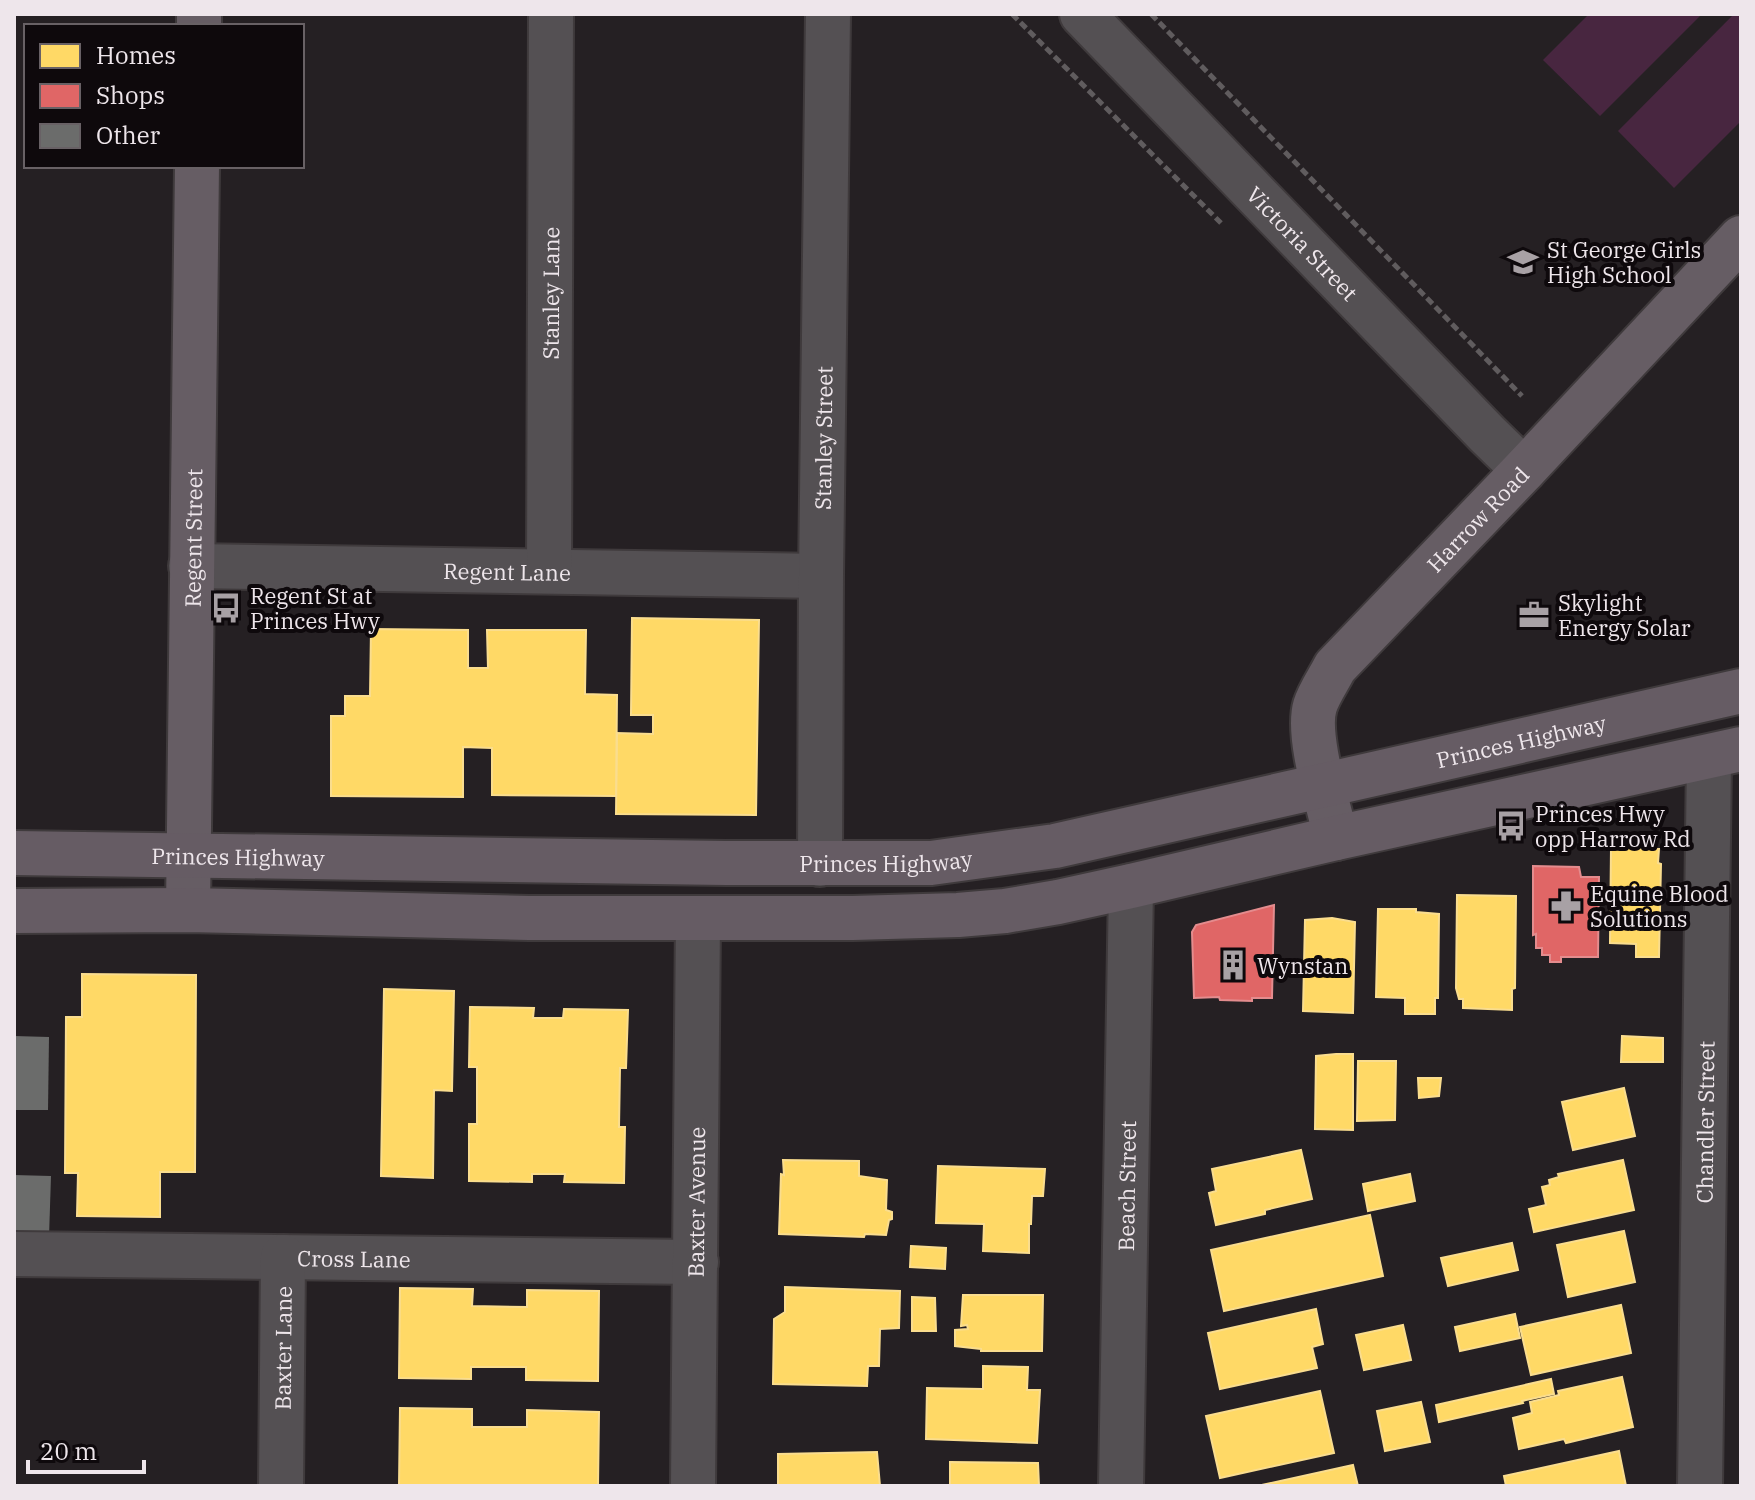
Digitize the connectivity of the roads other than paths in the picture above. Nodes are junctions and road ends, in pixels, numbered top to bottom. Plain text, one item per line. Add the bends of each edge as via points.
1 (551, 14) edge
2 (828, 14) edge
3 (1082, 14) edge
4 (197, 168) edge
5 (1741, 238) edge
6 (1524, 470) junction
7 (191, 566) junction
8 (549, 571) junction
9 (821, 576) junction
10 (1741, 691) edge
11 (1725, 753) edge
12 (1324, 785) junction
13 (1336, 838) junction
14 (14, 853) edge
15 (189, 856) junction
16 (820, 864) junction
17 (1131, 886) junction
18 (188, 910) junction
19 (14, 911) edge
20 (698, 918) junction
21 (14, 1254) edge
22 (283, 1257) junction
23 (696, 1262) junction
24 (281, 1486) edge
25 (693, 1486) edge
26 (1121, 1486) edge
27 (1700, 1486) edge

1 - 8 street, Stanley Lane
2 - 9 street, Stanley Street
3 - 6 street, Victoria Street
4 - 7 main road, Regent Street
5 - 6 main road, Harrow Road
6 - 12 main road, Harrow Road via 1335,667 1315,706 1314,744
7 - 8 street, Regent Lane
7 - 15 main road, Regent Street
8 - 9 street, Regent Lane
9 - 16 street, Stanley Street
10 - 12 highway, Princes Highway
11 - 13 highway
11 - 27 street, Chandler Street
12 - 13 main road, Harrow Road
12 - 16 highway, Princes Highway via 1024,851 931,863
13 - 17 highway
14 - 15 highway, Princes Highway
15 - 16 highway, Princes Highway
15 - 18 main road, Regent Street
17 - 20 highway via 1018,909 958,915
17 - 26 street, Beach Street
18 - 19 highway
18 - 20 highway
20 - 23 street, Baxter Avenue
21 - 22 street, Cross Lane
22 - 23 street, Cross Lane
22 - 24 street, Baxter Lane
23 - 25 street, Baxter Avenue

